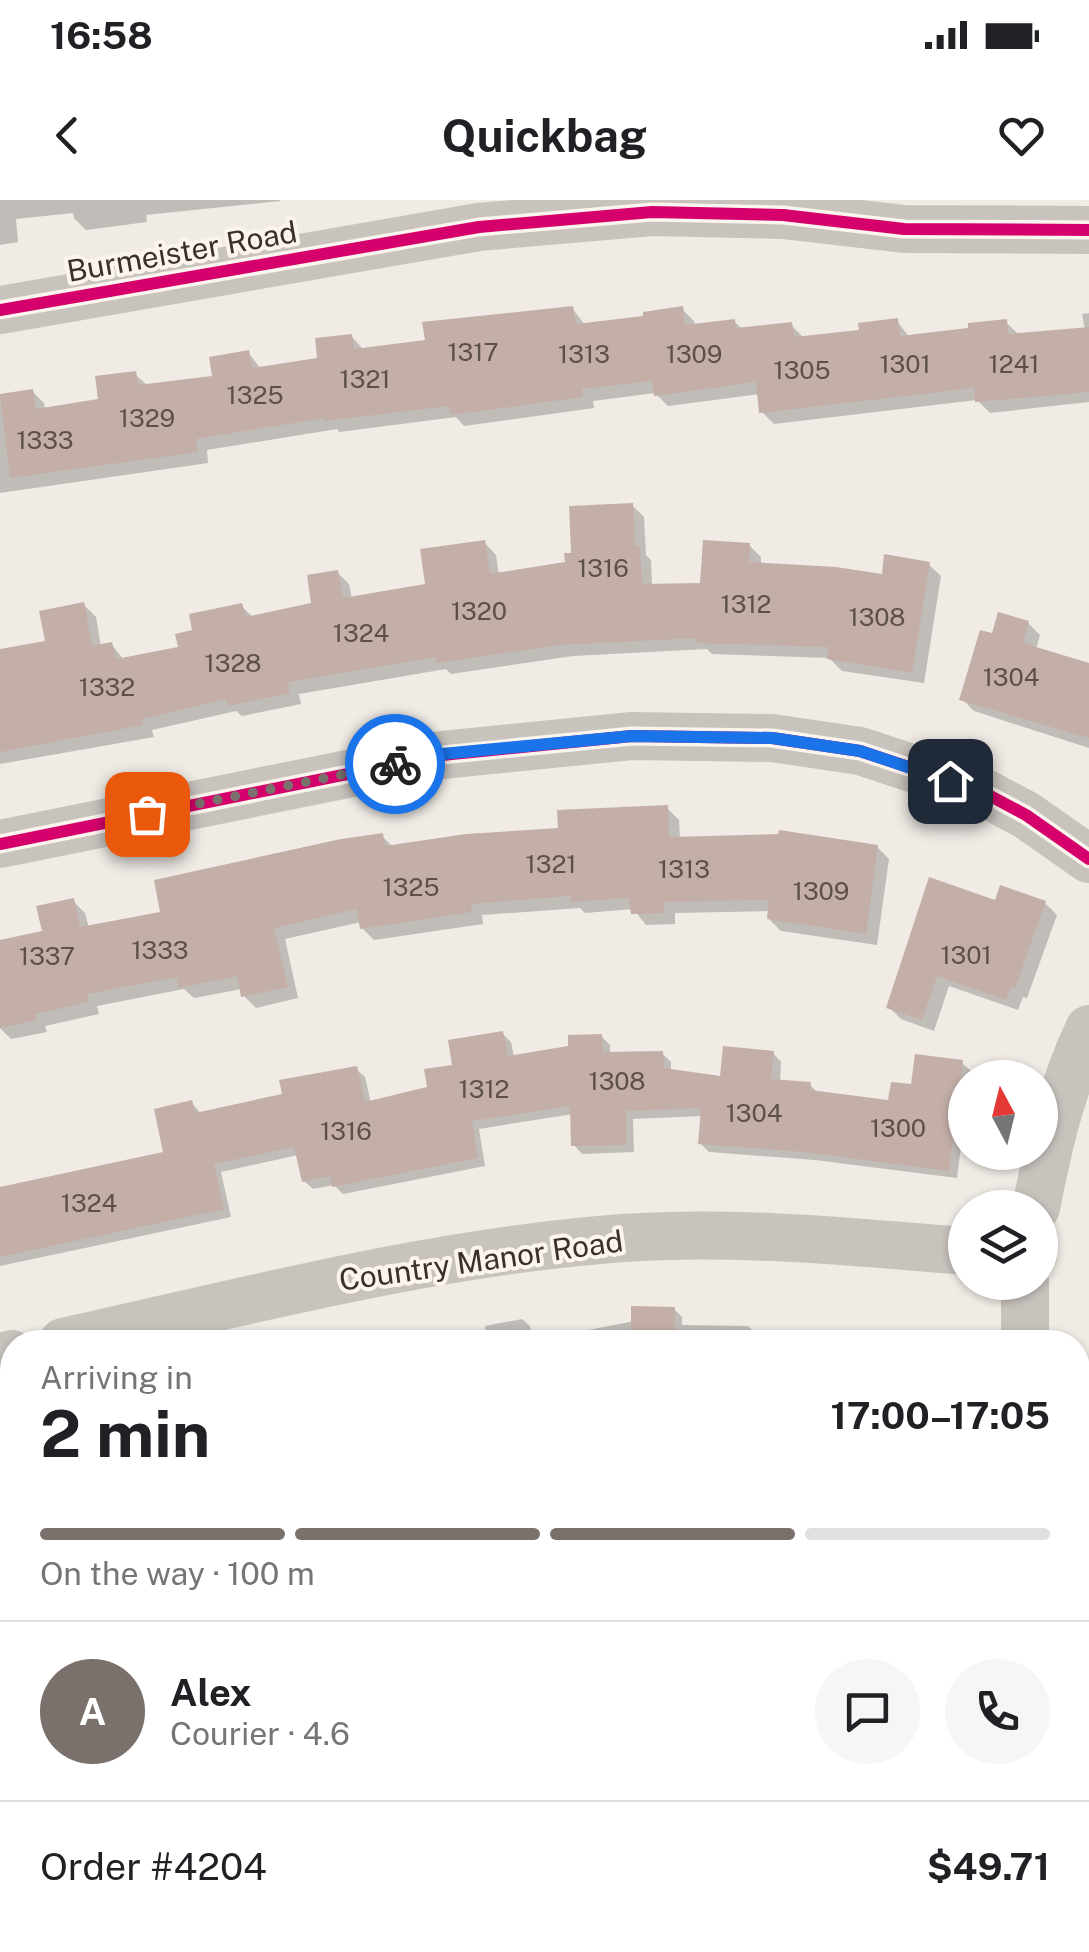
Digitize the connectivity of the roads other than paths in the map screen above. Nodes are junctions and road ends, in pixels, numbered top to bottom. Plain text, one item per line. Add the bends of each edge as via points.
1 (1089, 230) edge
2 (0, 310) edge
3 (0, 844) edge
4 (1089, 859) edge
5 (1089, 1028) edge
6 (1040, 1190) edge
7 (948, 1250) edge
8 (1026, 1300) edge
9 (117, 1330) edge
10 (1025, 1330) edge

1 - 2 street, Burmeister Road via 904,229 783,215 652,212 479,227
3 - 4 street via 442,754 632,736 772,738 860,751 980,791
5 - 6 street via 1050,1138
7 - 9 street, Country Manor Road via 807,1238 609,1240 367,1274
8 - 10 street

